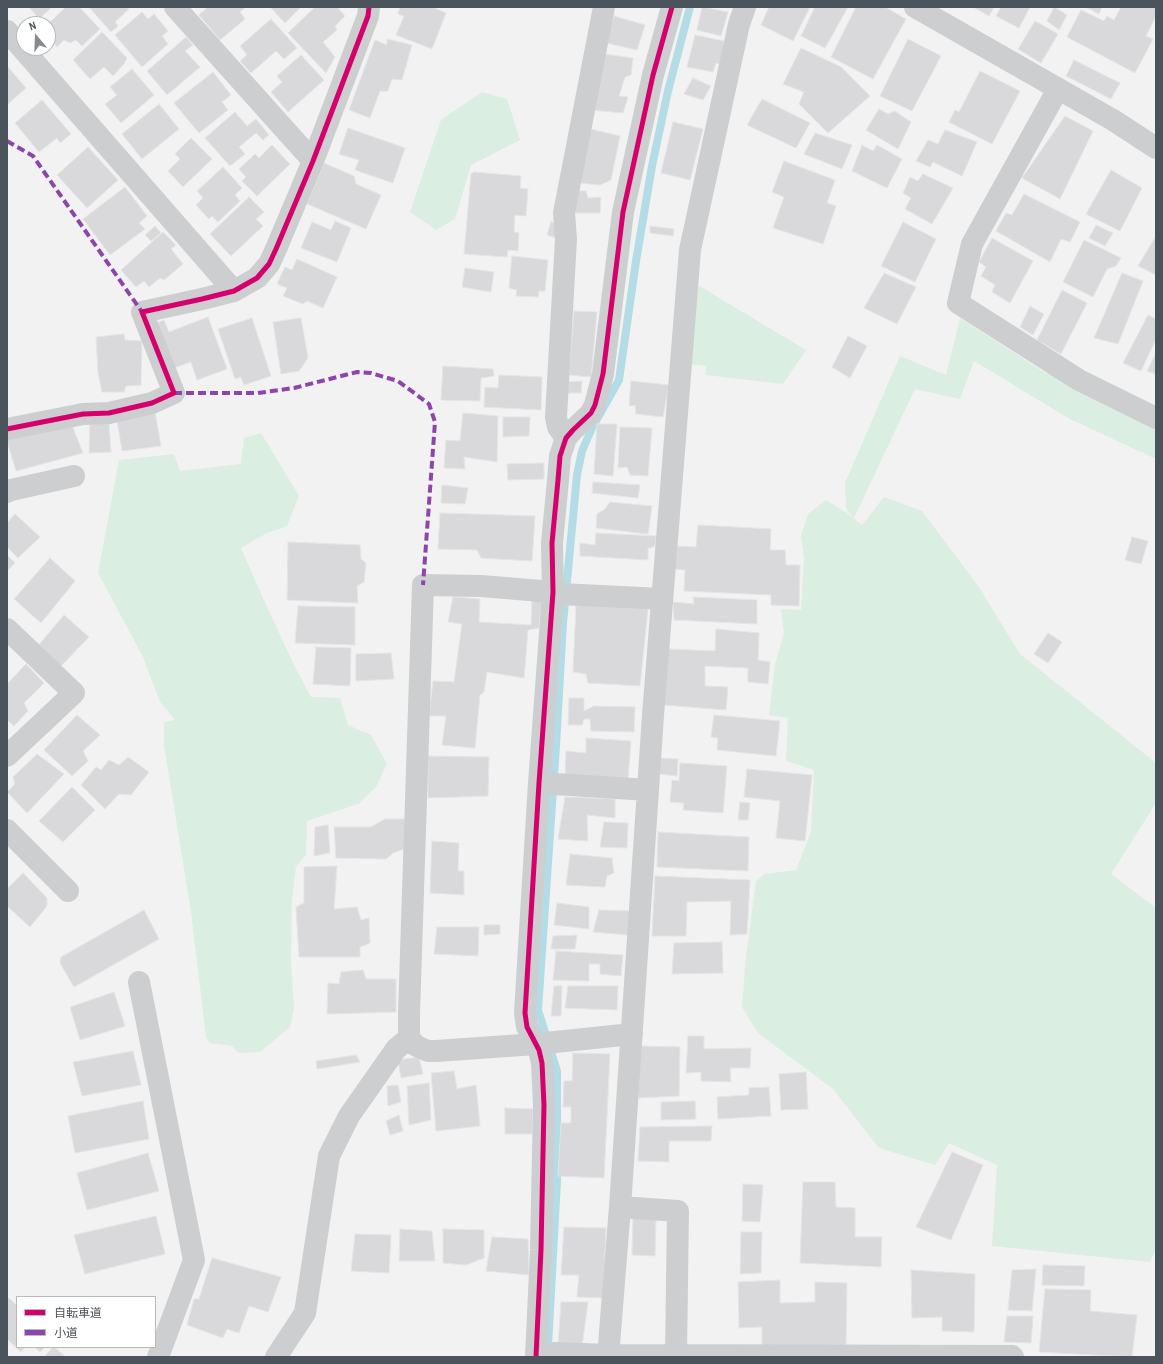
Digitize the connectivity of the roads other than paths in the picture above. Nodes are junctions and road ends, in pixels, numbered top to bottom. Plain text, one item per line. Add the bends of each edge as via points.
1 (175, 7) edge
2 (368, 7) edge
3 (604, 7) edge
4 (672, 7) edge
5 (745, 7) edge
6 (915, 7) edge
7 (7, 31) edge
8 (1058, 89) junction
9 (1156, 148) edge
10 (313, 161) junction
11 (234, 291) junction
12 (1156, 418) edge
13 (7, 429) edge
14 (566, 438) junction
15 (74, 476) dead end
16 (7, 492) edge
17 (564, 593) junction
18 (662, 599) junction
19 (7, 629) edge
20 (7, 756) edge
21 (549, 783) junction
22 (648, 790) junction
23 (7, 830) edge
24 (68, 891) dead end
25 (139, 982) dead end
26 (632, 1034) junction
27 (410, 1038) junction
28 (545, 1043) junction
29 (620, 1207) junction
30 (542, 1355) edge
31 (676, 1355) junction
32 (608, 1356) edge
33 (158, 1357) edge
34 (276, 1357) edge
35 (1013, 1357) edge

1 - 10 street
2 - 10 street via 368,16
3 - 14 street via 564,213 566,239 556,416 558,427
4 - 14 street via 653,75 623,212 603,374 595,405
5 - 18 street via 739,24 690,250
6 - 8 street
7 - 11 street
8 - 9 street
8 - 12 street via 972,244 958,303 1079,380
10 - 11 street via 269,264 257,278
11 - 13 street via 142,312 174,393 152,403 109,413 83,414
14 - 17 street via 560,456 552,543
15 - 16 street
17 - 18 street
17 - 21 street
17 - 27 street via 481,586 423,585
18 - 22 street
19 - 20 street via 74,692
21 - 22 street
21 - 28 street via 525,1013 527,1027
22 - 26 street
23 - 24 street
25 - 33 street via 194,1260
26 - 28 street
26 - 29 street
27 - 28 street via 415,1045 436,1052
27 - 34 street via 396,1049 349,1116 329,1156 306,1313
28 - 30 street via 539,1050 544,1105
29 - 31 street via 678,1211
29 - 32 street
30 - 32 street
31 - 32 street
31 - 35 street

